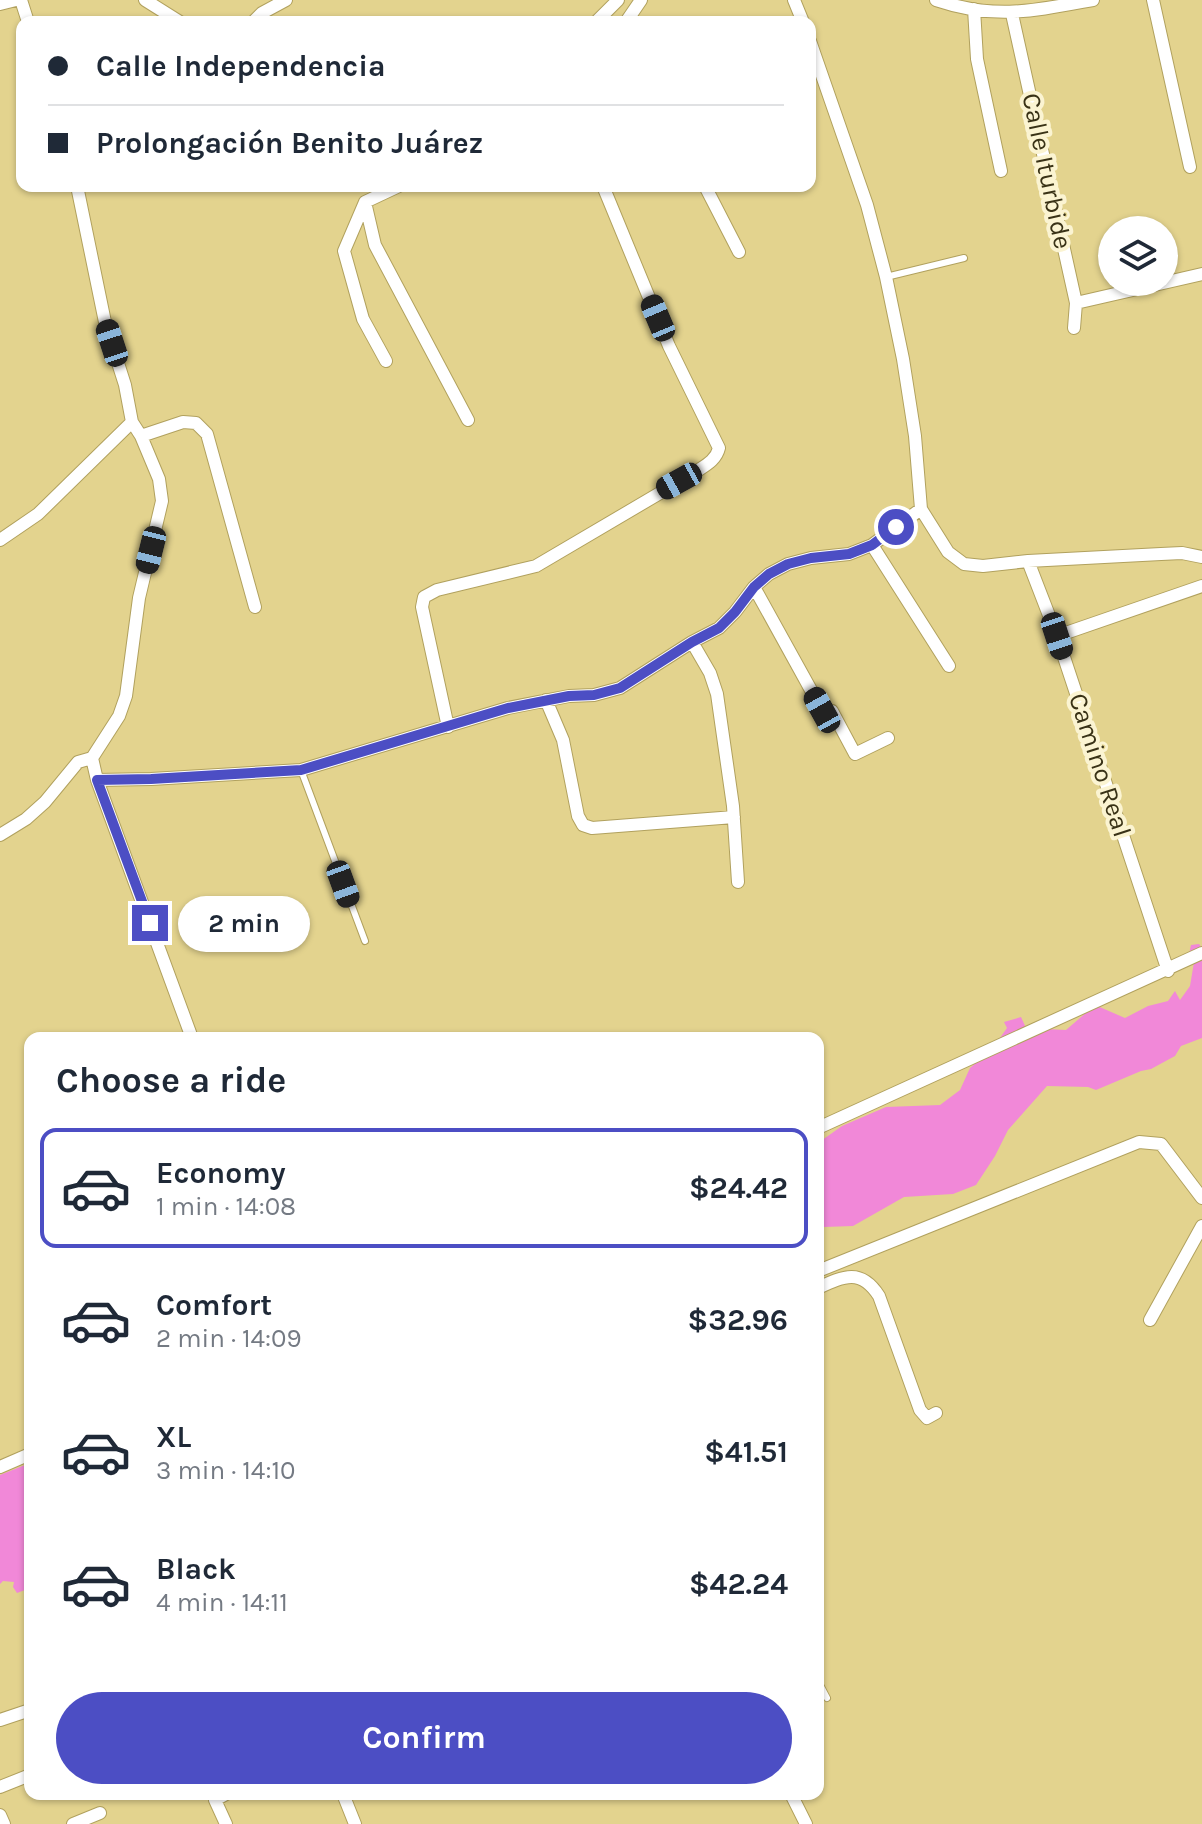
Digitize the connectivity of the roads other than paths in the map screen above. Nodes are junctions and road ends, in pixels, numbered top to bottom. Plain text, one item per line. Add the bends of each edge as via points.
1 (18, 0) edge
2 (145, 0) edge
3 (618, 0) edge
4 (936, 0) edge
5 (1093, 0) edge
6 (1153, 0) edge
7 (275, 2) edge
8 (0, 4) edge
9 (974, 9) junction
10 (1012, 14) junction
11 (170, 16) edge
12 (260, 16) edge
13 (602, 16) edge
14 (816, 58) edge
15 (1190, 167) dead end
16 (1001, 171) dead end
17 (78, 192) edge
18 (386, 192) edge
19 (605, 192) edge
20 (708, 192) edge
21 (365, 202) junction
22 (739, 252) dead end
23 (964, 258) dead end
24 (1202, 274) edge
25 (886, 277) junction
26 (1076, 303) junction
27 (1074, 328) dead end
28 (386, 361) dead end
29 (468, 420) dead end
30 (132, 422) junction
31 (141, 436) junction
32 (921, 509) junction
33 (0, 540) edge
34 (872, 545) junction
35 (1202, 557) edge
36 (1028, 561) junction
37 (1202, 586) edge
38 (754, 587) junction
39 (255, 607) dead end
40 (1057, 636) junction
41 (692, 642) junction
42 (949, 666) dead end
43 (546, 700) junction
44 (448, 727) junction
45 (888, 738) dead end
46 (92, 758) junction
47 (301, 770) junction
48 (97, 780) junction
49 (734, 817) junction
50 (0, 835) edge
51 (738, 882) dead end
52 (365, 941) dead end
53 (1202, 953) edge
54 (1168, 971) junction
55 (190, 1032) edge
56 (824, 1125) edge
57 (1202, 1198) edge
58 (1202, 1226) edge
59 (824, 1269) edge
60 (824, 1285) edge
61 (1150, 1320) dead end
62 (936, 1413) dead end
63 (24, 1457) edge
64 (0, 1467) edge
65 (824, 1692) edge
66 (827, 1698) dead end
67 (24, 1712) edge
68 (0, 1720) edge
69 (24, 1777) edge
70 (0, 1787) edge
71 (219, 1800) edge
72 (345, 1800) edge
73 (794, 1800) edge
74 (100, 1813) dead end
75 (0, 1815) edge
76 (4, 1824) edge
77 (73, 1824) edge
78 (226, 1824) edge
79 (355, 1824) edge
80 (806, 1824) edge

1 - 8 street
2 - 11 street
3 - 13 street
4 - 9 street
5 - 10 street
6 - 15 street
7 - 12 street
9 - 10 street
9 - 16 street via 977,59
10 - 26 street, Calle Iturbide
14 - 25 street
17 - 30 street
18 - 21 street
19 - 44 street via 718,454 536,566 424,597
20 - 22 street
21 - 28 street via 344,251 363,319
21 - 29 street via 375,245
23 - 25 lane
24 - 26 street
25 - 32 street via 913,421
26 - 27 street, Calle Iturbide
30 - 31 street
30 - 33 street via 38,514
31 - 39 street via 183,422 196,423 207,434
31 - 46 street via 162,501 139,598 126,696
32 - 34 street
32 - 36 street via 948,552 964,564
34 - 38 street via 788,564
34 - 42 street
35 - 36 street via 1182,553
36 - 40 street, Camino Real
37 - 40 street
38 - 41 street via 719,628
38 - 45 street via 822,710 832,711 855,754
40 - 54 street, Camino Real
41 - 43 street via 620,688
41 - 49 street via 717,694
43 - 44 street
43 - 49 street via 563,740 583,825
44 - 47 street
46 - 48 street
46 - 50 street via 78,762 45,802
47 - 48 street
47 - 52 lane
48 - 55 street
49 - 51 street
53 - 54 street
54 - 56 street
57 - 59 street via 1161,1144 1139,1142
58 - 61 street
60 - 62 street via 841,1278 870,1282 920,1410 927,1418
63 - 64 street
65 - 66 lane
67 - 68 street
69 - 70 street
71 - 78 street
72 - 79 street
73 - 80 street
74 - 77 street
75 - 76 street

